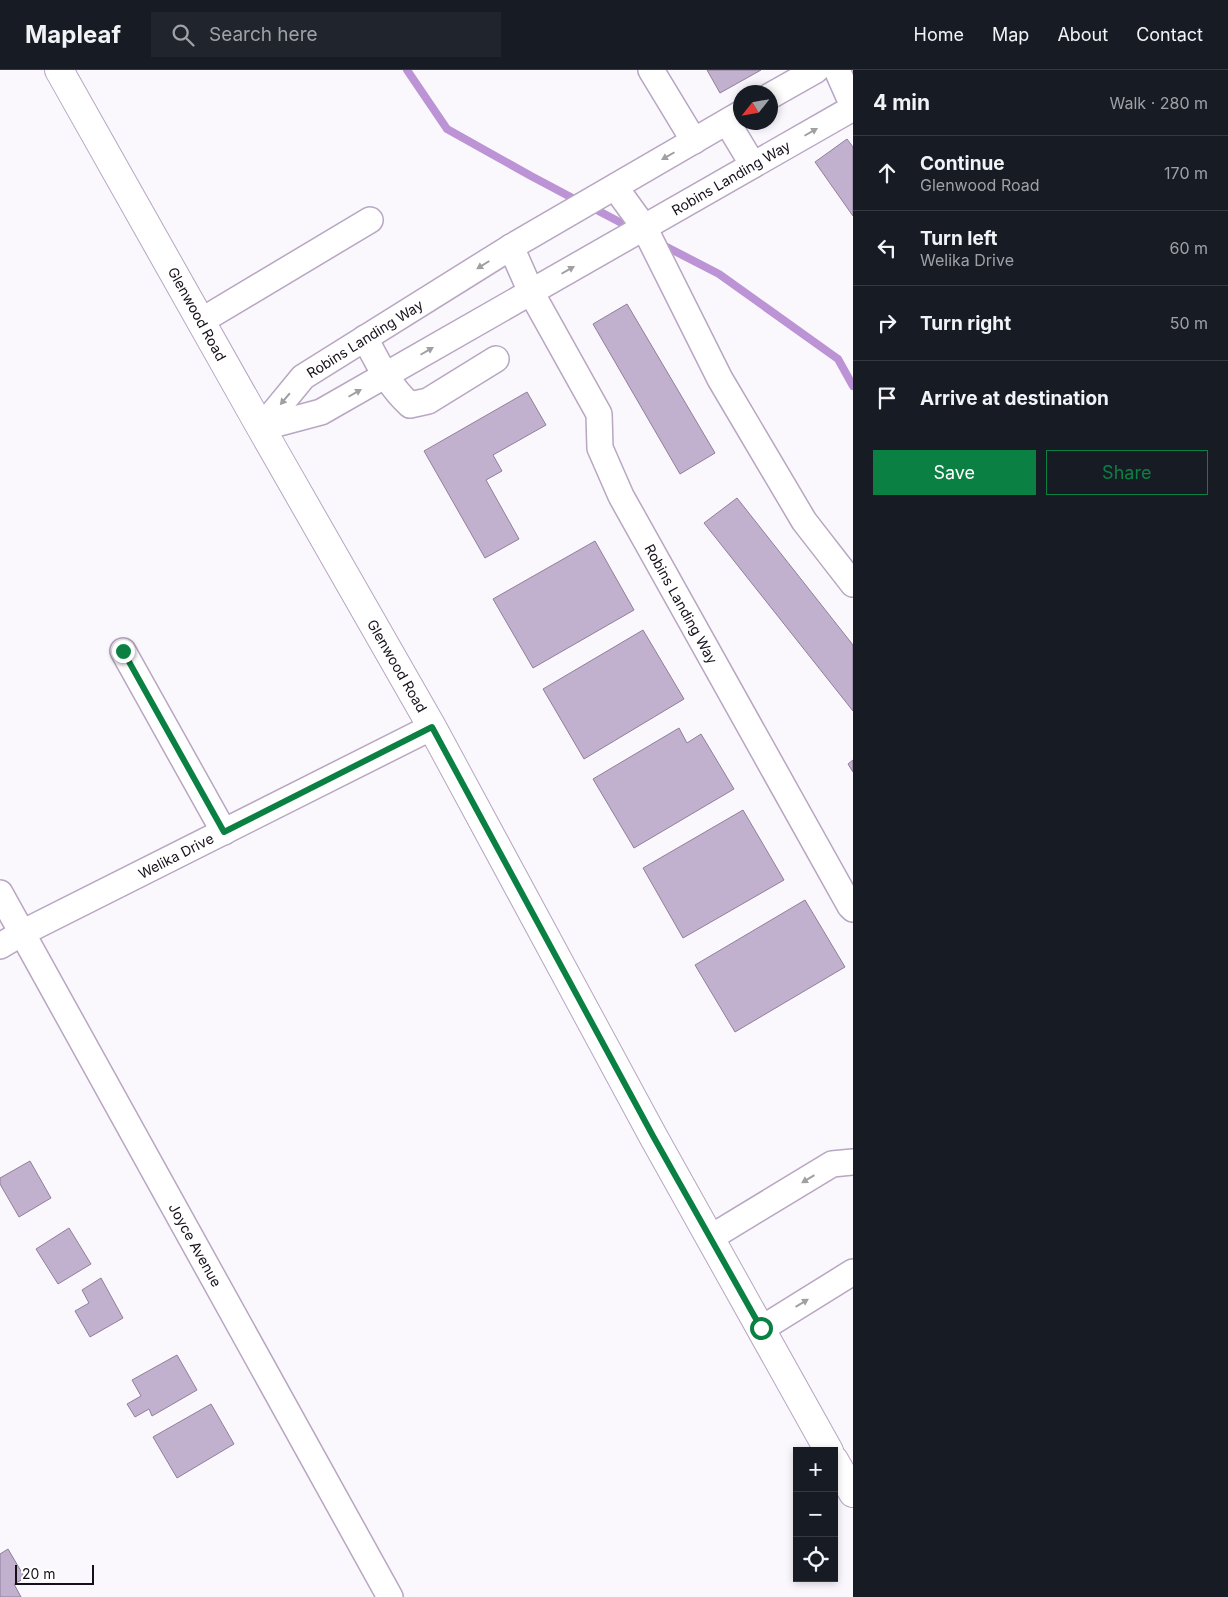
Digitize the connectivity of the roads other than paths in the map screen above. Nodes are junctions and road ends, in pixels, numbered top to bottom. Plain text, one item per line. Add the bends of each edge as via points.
1 (59, 70) edge
2 (651, 70) edge
3 (816, 70) edge
4 (837, 70) edge
5 (778, 91) edge
6 (853, 107) edge
7 (733, 119) edge
8 (739, 130) edge
9 (694, 141) junction
10 (753, 165) junction
11 (615, 187) junction
12 (370, 220) dead end
13 (644, 227) junction
14 (511, 246) junction
15 (531, 292) junction
16 (201, 321) junction
17 (365, 338) junction
18 (496, 359) dead end
19 (385, 375) junction
20 (261, 428) junction
21 (853, 584) edge
22 (123, 651) dead end
23 (432, 727) junction
24 (224, 832) junction
25 (0, 893) edge
26 (853, 909) edge
27 (22, 933) junction
28 (0, 946) edge
29 (853, 1162) edge
30 (710, 1238) junction
31 (853, 1272) edge
32 (761, 1328) junction
33 (827, 1447) edge
34 (838, 1467) edge
35 (853, 1494) edge
36 (390, 1597) edge

1 - 16 main road, Glenwood Road
2 - 9 street
3 - 5 street
4 - 6 street
10 -> 6 street, Robins Landing Way
7 - 9 street, Robins Landing Way
8 - 10 street
9 -> 11 street, Robins Landing Way
10 - 13 street, Robins Landing Way
11 - 13 street
11 - 14 street, Robins Landing Way
12 - 16 street
15 -> 13 street, Robins Landing Way
13 - 21 street via 730,395 804,521
14 - 15 street, Robins Landing Way
14 -> 17 street, Robins Landing Way
19 -> 15 street, Robins Landing Way
15 - 26 street, Robins Landing Way via 599,414 600,448 621,496
16 - 20 main road, Glenwood Road
17 - 19 street
17 -> 20 street, Robins Landing Way via 303,377
18 - 19 street via 428,401 410,405
20 -> 19 street, Robins Landing Way via 321,412
20 - 23 main road, Glenwood Road
22 - 24 street
23 - 24 street, Welika Drive
23 - 30 main road, Glenwood Road
24 - 27 street, Welika Drive
25 - 27 street, Joyce Avenue
27 - 28 street, Welika Drive
27 - 36 street, Joyce Avenue
29 -> 30 street via 832,1164
30 - 32 main road, Glenwood Road
32 -> 31 street
32 - 33 main road, Glenwood Road
34 - 35 main road

